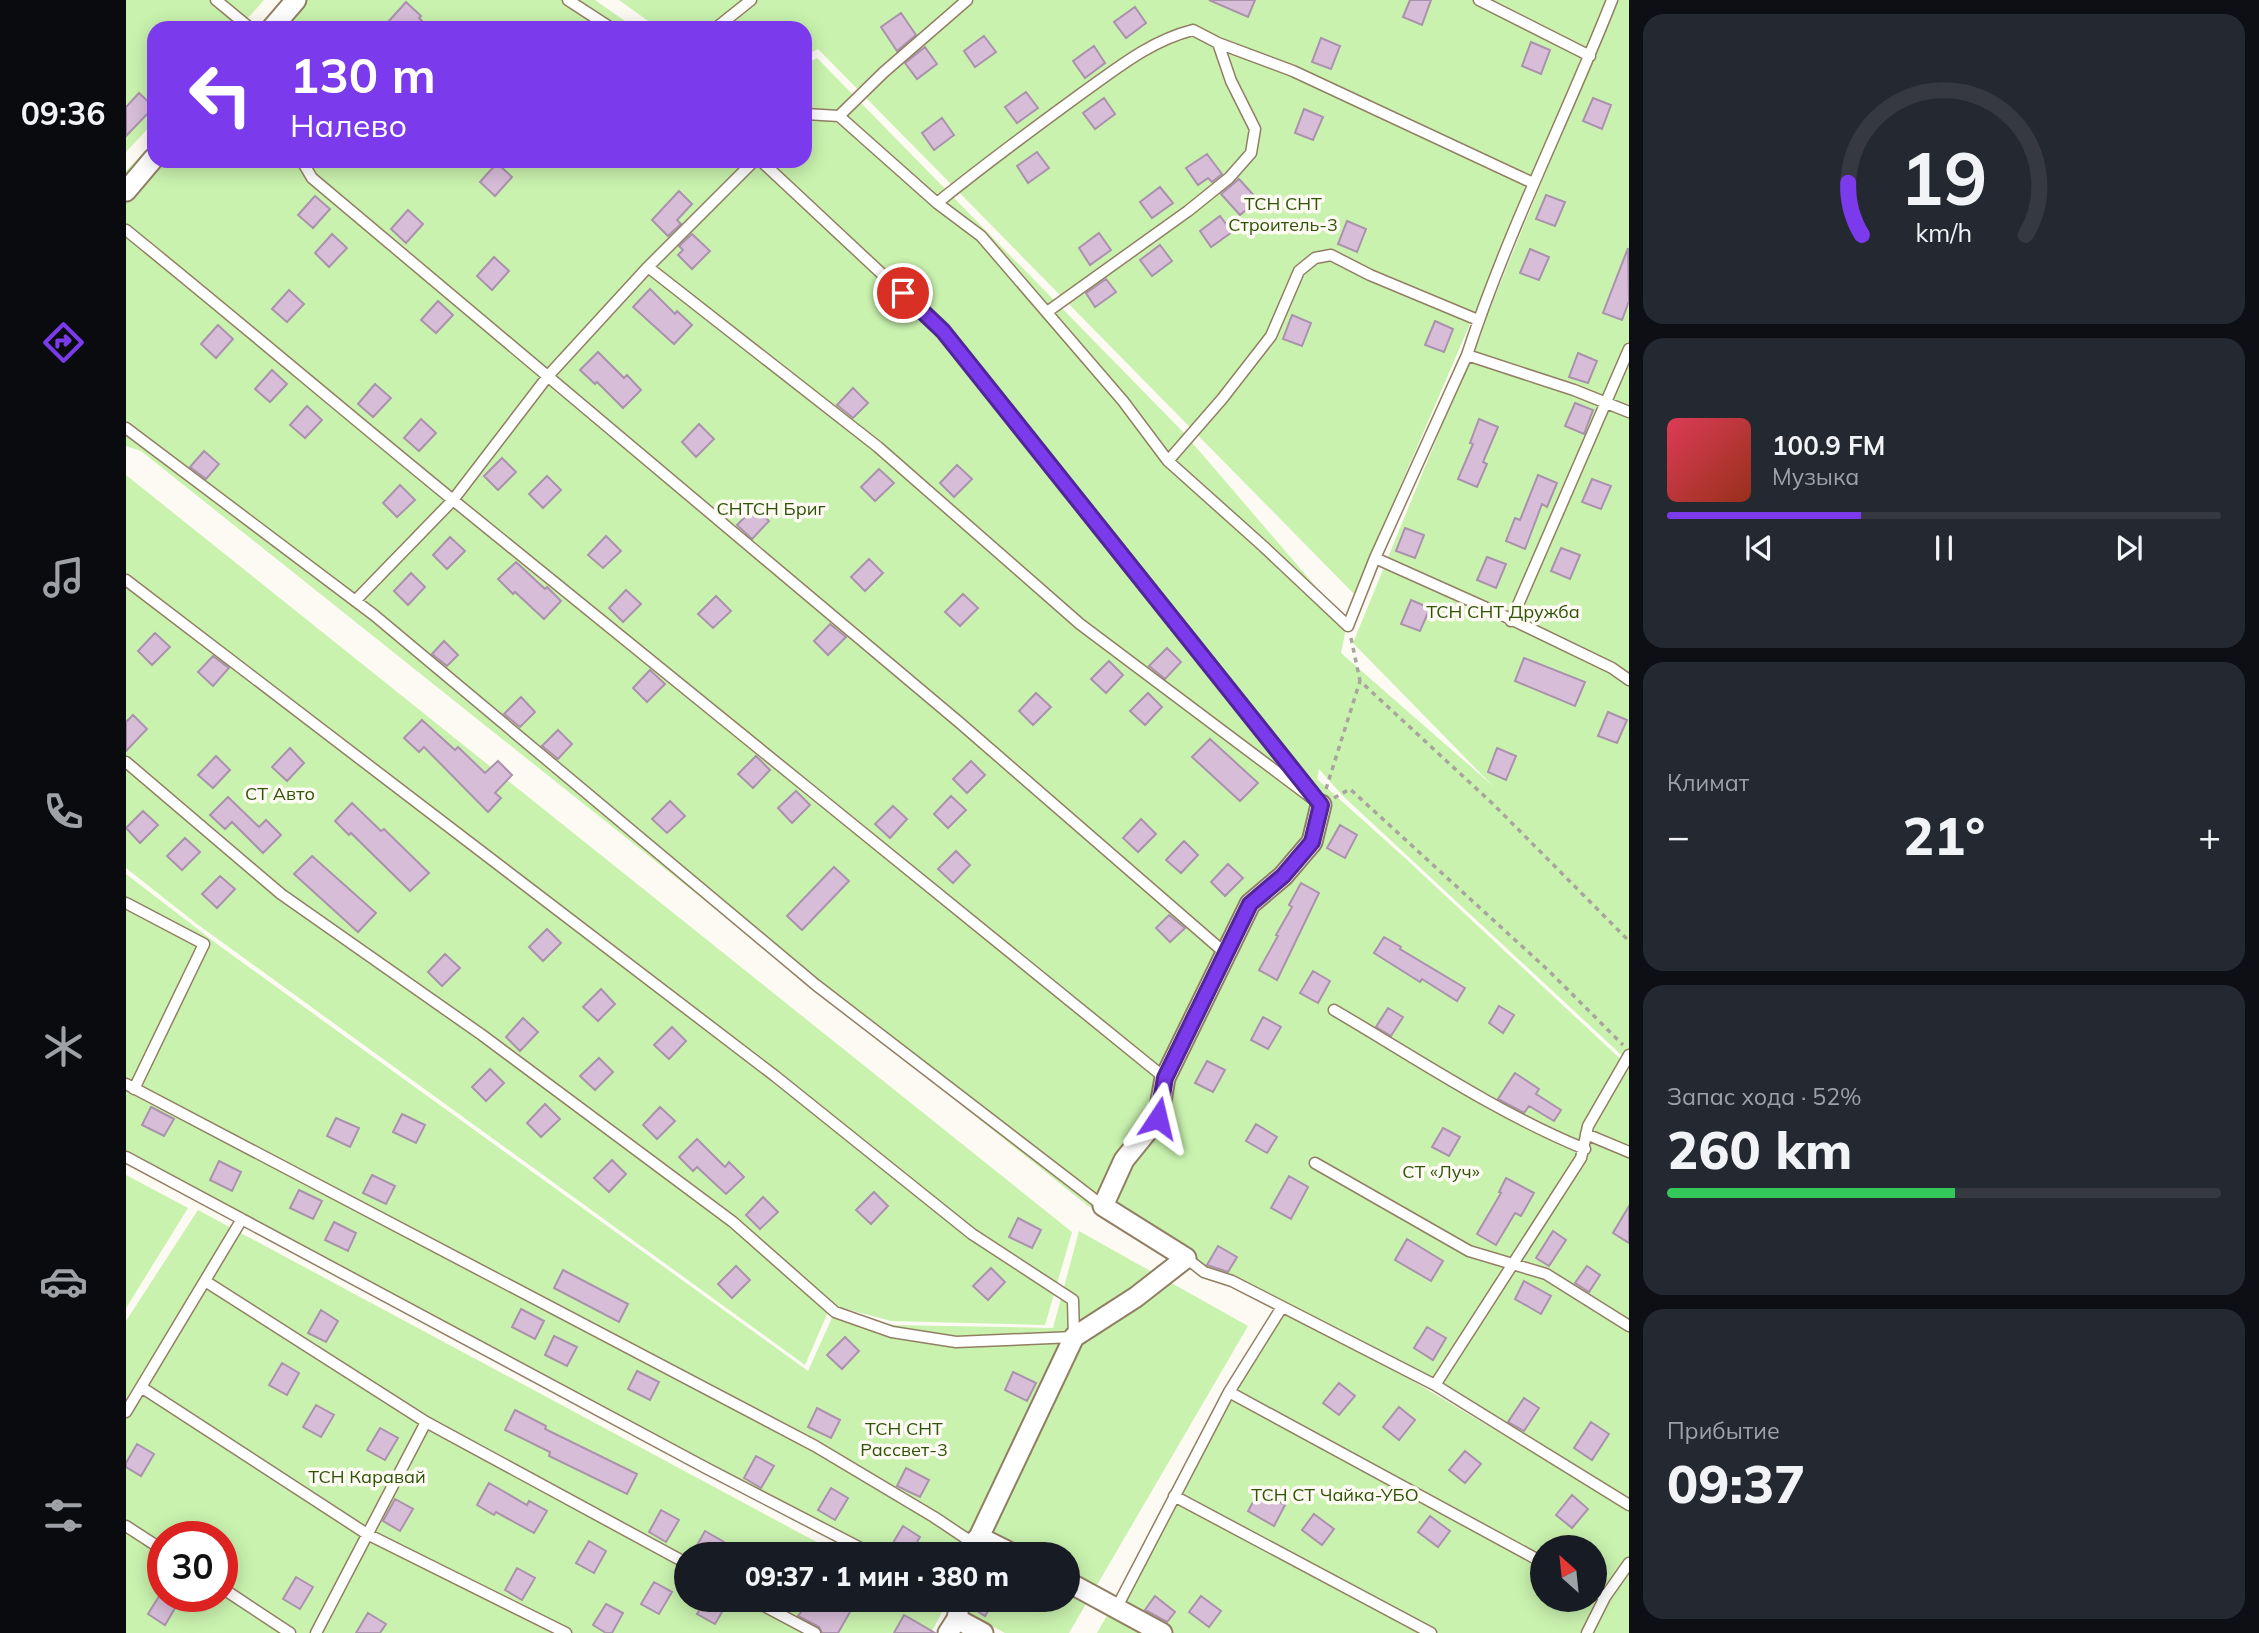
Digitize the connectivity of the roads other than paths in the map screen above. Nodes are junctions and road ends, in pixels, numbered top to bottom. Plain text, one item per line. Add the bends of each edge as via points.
1 (216, 0) edge
2 (296, 0) edge
3 (568, 0) edge
4 (751, 0) edge
5 (967, 0) edge
6 (1479, 0) edge
7 (1612, 0) edge
8 (242, 21) edge
9 (278, 21) edge
10 (600, 21) edge
11 (725, 21) edge
12 (1218, 43) junction
13 (1590, 56) junction
14 (812, 114) edge
15 (839, 116) junction
16 (147, 166) edge
17 (306, 168) edge
18 (747, 168) edge
19 (768, 168) edge
20 (1533, 183) junction
21 (126, 191) edge
22 (937, 203) junction
23 (126, 230) edge
24 (648, 267) junction
25 (1047, 312) junction
26 (1478, 320) junction
27 (1629, 349) edge
28 (1467, 355) junction
29 (548, 376) junction
30 (1605, 403) junction
31 (1629, 412) edge
32 (126, 428) edge
33 (1168, 461) junction
34 (453, 500) junction
35 (1375, 558) junction
36 (126, 580) edge
37 (355, 601) junction
38 (1511, 621) junction
39 (1629, 680) edge
40 (126, 762) edge
41 (1321, 805) junction
42 (126, 902) edge
43 (1225, 953) junction
44 (1334, 1010) dead end
45 (1629, 1053) edge
46 (1165, 1078) junction
47 (130, 1086) edge
48 (1586, 1134) junction
49 (1585, 1149) junction
50 (1629, 1152) edge
51 (126, 1157) edge
52 (1315, 1163) dead end
53 (1103, 1206) junction
54 (242, 1219) junction
55 (1186, 1258) junction
56 (1513, 1264) junction
57 (205, 1281) junction
58 (1282, 1307) junction
59 (1629, 1326) edge
60 (1074, 1337) junction
61 (1434, 1385) junction
62 (141, 1387) junction
63 (1229, 1392) junction
64 (126, 1412) edge
65 (426, 1422) junction
66 (1174, 1496) junction
67 (1629, 1505) edge
68 (126, 1525) edge
69 (367, 1534) junction
70 (147, 1539) edge
71 (849, 1542) edge
72 (970, 1542) edge
73 (975, 1542) edge
74 (1530, 1555) edge
75 (674, 1556) edge
76 (1629, 1563) edge
77 (1080, 1588) edge
78 (1607, 1594) edge
79 (238, 1599) edge
80 (1117, 1607) junction
81 (776, 1612) edge
82 (1598, 1612) edge
83 (955, 1617) edge
84 (290, 1633) edge
85 (316, 1633) edge
86 (566, 1633) edge
87 (815, 1633) edge
88 (983, 1633) edge
89 (1162, 1633) edge
90 (1431, 1633) edge
91 (1587, 1633) edge

1 - 8 lane
2 - 9 street
3 - 10 lane
4 - 11 lane
5 - 15 lane
6 - 13 lane
7 - 13 lane
12 - 20 lane via 1293,71
12 - 22 lane via 1193,30 1144,50 1000,152
12 - 25 lane via 1255,129 1251,153 1209,194
13 - 20 lane
14 - 15 lane
15 - 22 lane
16 - 21 street
17 - 29 lane via 312,178
18 - 24 lane
19 - 41 lane via 943,331
20 - 26 lane
22 - 25 lane via 981,236
23 - 34 lane
24 - 29 lane
24 - 41 lane via 878,447 1080,624
25 - 33 lane
26 - 28 lane
26 - 33 lane via 1331,255 1315,258 1299,271 1271,336
27 - 30 lane
28 - 30 lane
28 - 35 lane
29 - 34 lane
29 - 43 lane
30 - 31 lane
30 - 38 lane
32 - 37 lane
33 - 35 lane via 1348,626
34 - 37 lane
34 - 46 lane
35 - 38 lane
36 - 60 lane via 775,1076 972,1234 1073,1300
37 - 53 lane via 816,985
38 - 39 lane
40 - 60 lane via 281,894 482,1035 733,1222 835,1312 892,1332 956,1342
41 - 43 street via 1312,842 1283,876 1250,904
42 - 47 lane via 204,944
43 - 46 street
44 - 49 lane via 1504,1110
45 - 48 lane
46 - 53 street via 1158,1118 1124,1160
47 - 72 lane via 815,1446
48 - 49 lane
48 - 50 lane
49 - 56 lane
51 - 54 lane
52 - 56 lane via 1469,1251
53 - 55 street
54 - 57 lane
54 - 71 lane
55 - 58 lane via 1204,1272
55 - 60 street
56 - 59 lane via 1546,1275
56 - 61 lane
57 - 62 lane
57 - 65 lane
58 - 61 lane
58 - 63 lane
60 - 73 street
61 - 67 lane
62 - 64 lane
62 - 69 lane
63 - 66 lane
63 - 74 lane
65 - 69 lane
65 - 75 lane
66 - 80 lane
66 - 90 lane
68 - 70 lane
69 - 85 lane
69 - 86 lane
76 - 78 lane
77 - 80 street
79 - 84 lane
80 - 89 street
81 - 87 lane
82 - 91 lane
83 - 88 street

